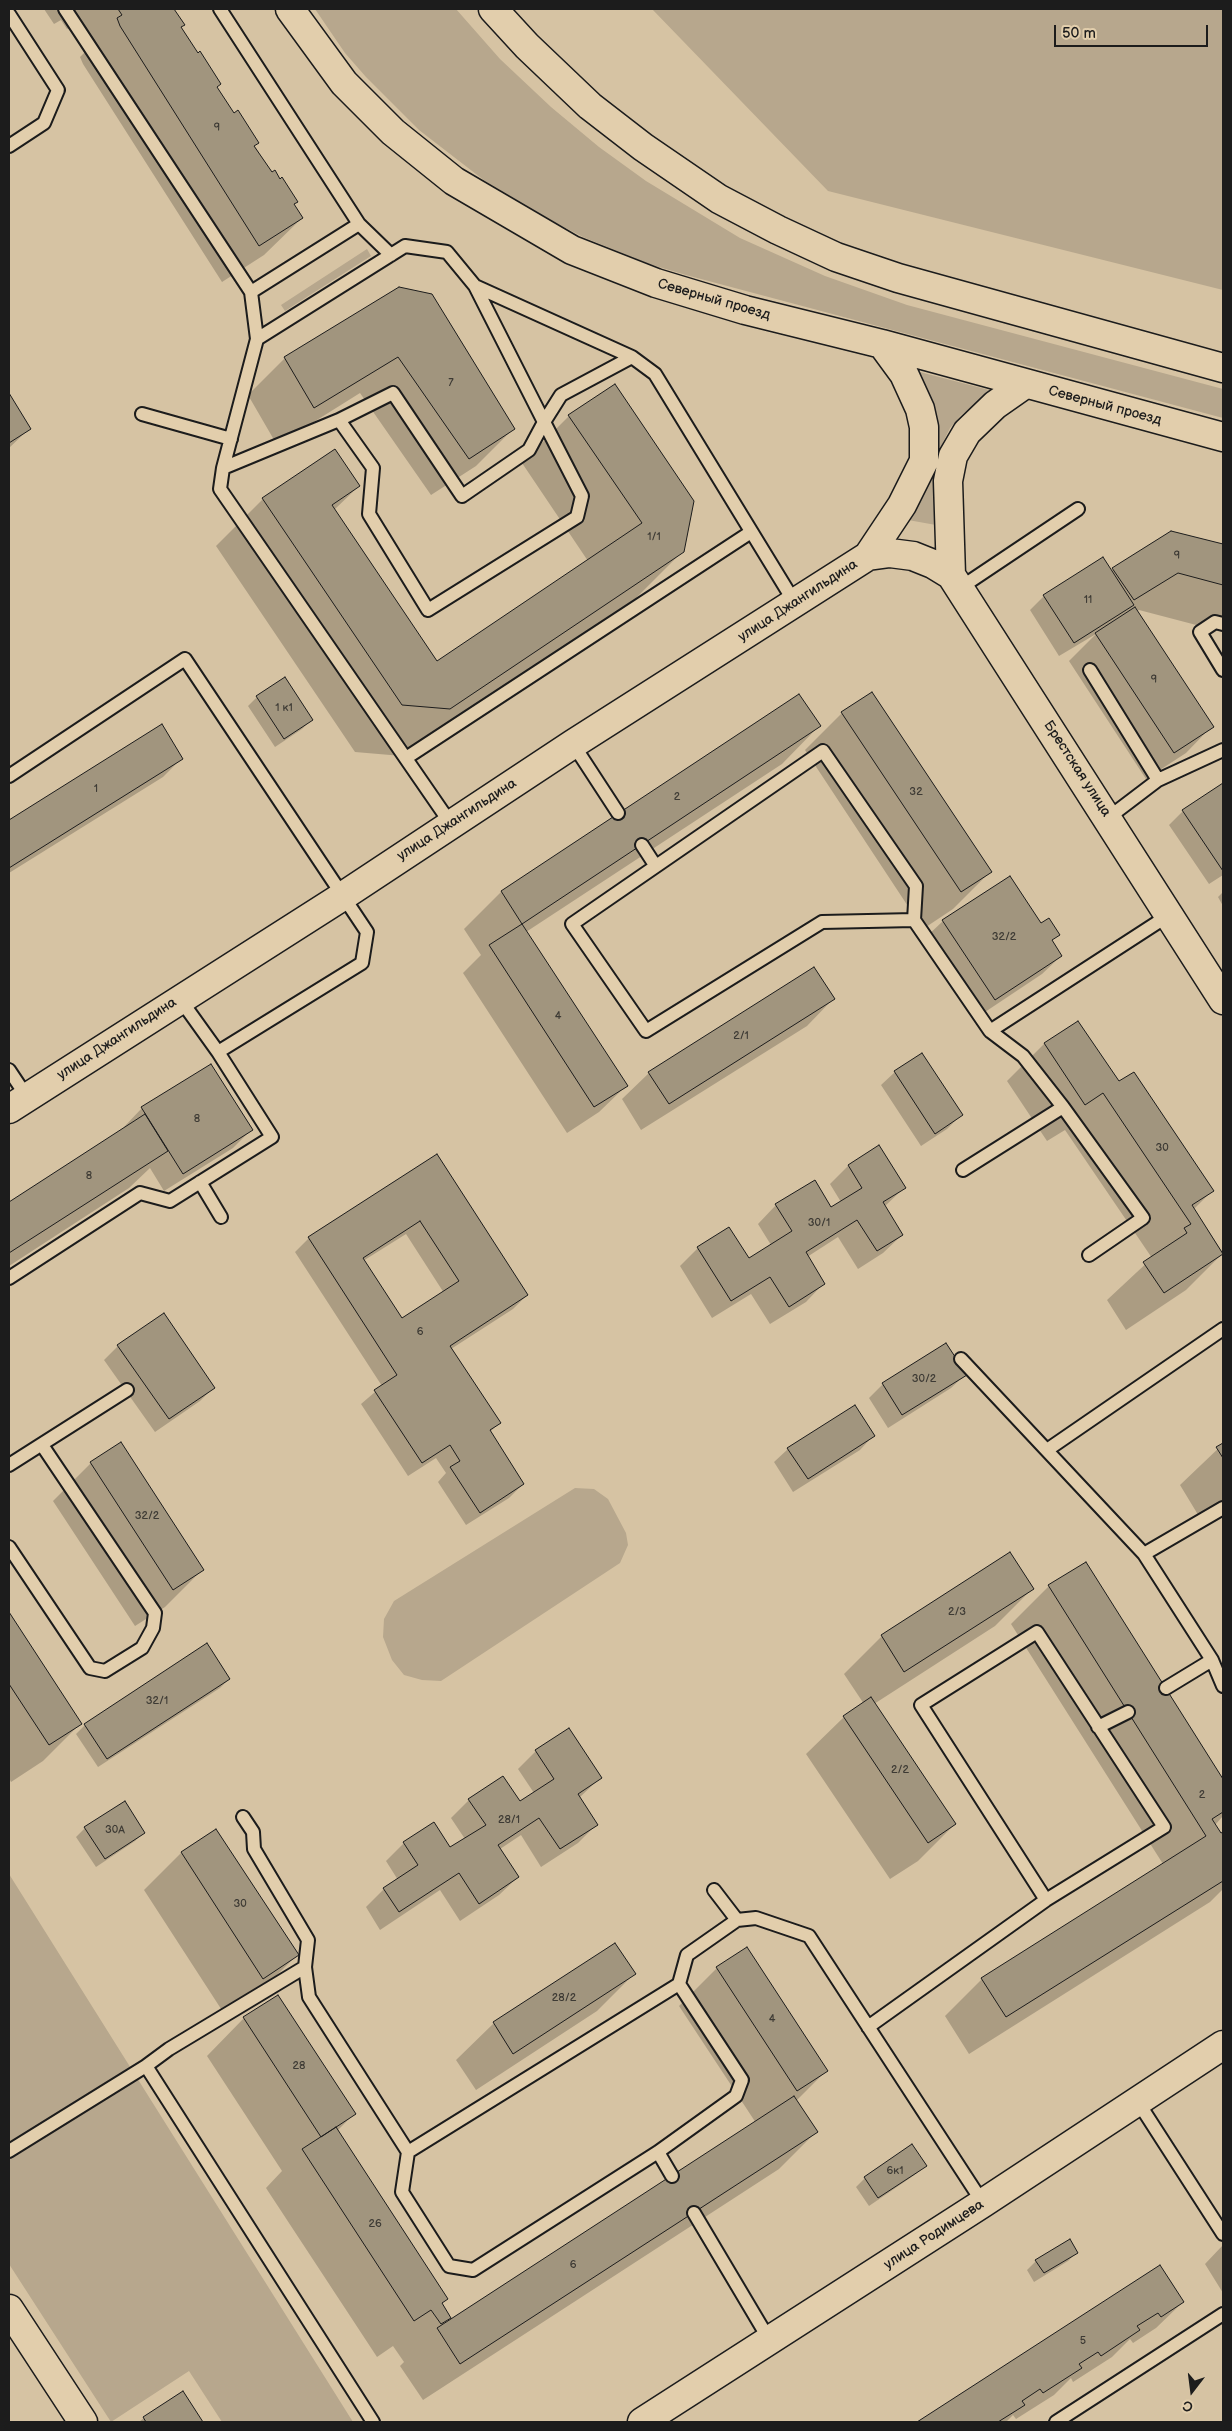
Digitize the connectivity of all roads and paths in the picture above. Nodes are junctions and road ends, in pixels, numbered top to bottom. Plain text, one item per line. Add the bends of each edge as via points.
1 (65, 9) edge
2 (220, 9) edge
3 (290, 9) edge
4 (494, 9) edge
5 (9, 14) edge
6 (9, 146) edge
7 (359, 224) junction
8 (391, 255) junction
9 (475, 286) junction
10 (251, 292) junction
11 (257, 339) junction
12 (882, 344) junction
13 (632, 357) junction
14 (1223, 368) edge
15 (1025, 384) junction
16 (142, 414) dead end
17 (339, 420) junction
18 (544, 422) junction
19 (1223, 437) edge
20 (231, 438) junction
21 (223, 468) junction
22 (1078, 509) dead end
23 (751, 532) junction
24 (868, 556) junction
25 (913, 556) joint
26 (955, 581) junction
27 (795, 603) junction
28 (1223, 624) edge
29 (1090, 670) dead end
30 (1223, 670) edge
31 (573, 744) junction
32 (1223, 750) edge
33 (406, 758) junction
34 (9, 776) edge
35 (1158, 780) junction
36 (618, 813) dead end
37 (1108, 818) junction
38 (451, 824) junction
39 (642, 844) dead end
40 (655, 865) junction
41 (343, 896) junction
42 (1169, 915) junction
43 (914, 920) junction
44 (180, 999) junction
45 (1223, 1000) edge
46 (990, 1031) junction
47 (218, 1052) junction
48 (9, 1070) edge
49 (18, 1103) edge
50 (1063, 1107) junction
51 (963, 1170) dead end
52 (200, 1182) junction
53 (221, 1217) dead end
54 (1090, 1254) dead end
55 (9, 1278) edge
56 (1223, 1330) edge
57 (961, 1359) dead end
58 (127, 1390) dead end
59 (42, 1445) junction
60 (1047, 1450) junction
61 (9, 1465) edge
62 (1223, 1508) edge
63 (9, 1547) edge
64 (1144, 1554) junction
65 (1212, 1660) junction
66 (1223, 1686) edge
67 (1166, 1688) dead end
68 (1128, 1712) dead end
69 (1098, 1727) junction
70 (244, 1817) dead end
71 (714, 1890) dead end
72 (1046, 1900) junction
73 (737, 1920) junction
74 (305, 1967) junction
75 (679, 1984) junction
76 (868, 2027) junction
77 (1223, 2045) edge
78 (146, 2066) junction
79 (1138, 2102) junction
80 (9, 2151) edge
81 (408, 2152) junction
82 (658, 2152) junction
83 (672, 2176) dead end
84 (983, 2203) junction
85 (694, 2213) dead end
86 (1223, 2234) edge
87 (9, 2309) edge
88 (1223, 2314) edge
89 (770, 2340) junction
90 (83, 2422) edge
91 (373, 2422) edge
92 (642, 2422) edge
93 (1056, 2422) edge

1 - 10 lane
2 - 7 lane
3 - 12 main road, Северный проезд via 344,83 393,132 454,181 517,219 572,250 656,283 744,310
4 - 14 main road via 527,46 590,106 719,198 778,230 836,257 898,278
5 - 6 lane via 58,90 44,123
7 - 8 lane
7 - 10 lane
8 - 9 lane via 405,246 447,252
8 - 11 lane
9 - 13 lane
9 - 18 lane
10 - 11 lane
11 - 20 lane
12 - 15 main road, Северный проезд
12 - 24 main road via 904,374 920,410 924,427 924,461 902,505
13 - 18 lane via 561,395
13 - 23 lane via 655,374
15 - 19 main road, Северный проезд
15 - 26 main road via 995,405 967,432 953,456 948,481
16 - 20 lane
17 - 18 lane via 393,393 462,496 529,450
17 - 18 lane via 373,468 369,514 428,610 577,517 582,496
17 - 21 lane
20 - 21 lane
21 - 33 lane via 220,488
22 - 26 lane
23 - 27 lane
23 - 33 lane
24 - 25 main road, улица Джангильдина via 890,553
24 - 27 main road, улица Джангильдина
25 - 26 main road, Брестская улица via 933,564
26 - 37 main road, Брестская улица
27 - 31 main road, улица Джангильдина
28 - 30 lane via 1216,622 1200,632
29 - 35 lane
31 - 36 lane
31 - 38 main road, улица Джангильдина
32 - 35 lane
33 - 38 lane
34 - 41 lane via 185,659
35 - 37 lane
37 - 42 main road, Брестская улица
38 - 41 main road, улица Джангильдина
39 - 40 lane
40 - 43 lane via 823,751 916,886
40 - 43 lane via 572,924 646,1031 822,922
41 - 44 main road, улица Джангильдина
41 - 47 lane via 367,932 362,963
42 - 45 main road, Брестская улица
42 - 46 lane
43 - 46 lane
44 - 47 lane
44 - 49 main road, улица Джангильдина
46 - 50 lane via 1023,1056
47 - 52 lane via 272,1137
48 - 49 lane
50 - 51 lane
50 - 54 lane via 1143,1218
52 - 53 lane
52 - 55 lane via 170,1201 140,1193
56 - 60 lane
57 - 60 lane
58 - 59 lane
59 - 61 lane
59 - 63 lane via 155,1613 153,1628 142,1648 105,1671 90,1668
60 - 64 lane
62 - 64 lane
64 - 65 lane
65 - 66 lane
65 - 67 lane
68 - 69 lane
69 - 72 lane via 1164,1827
69 - 72 lane via 1037,1632 921,1705
70 - 74 lane via 253,1832 254,1849 308,1940
71 - 73 lane
72 - 76 lane
73 - 75 lane via 687,1956
73 - 76 lane via 756,1918 809,1936
74 - 78 lane
74 - 81 lane via 309,1997
75 - 81 lane
75 - 82 lane via 742,2080 736,2096
76 - 84 lane
77 - 79 main road, улица Родимцева
78 - 80 lane
78 - 91 lane
79 - 84 main road, улица Родимцева
79 - 86 lane
81 - 82 lane via 402,2192 449,2266 473,2270
82 - 83 lane
84 - 89 main road, улица Родимцева
85 - 89 lane
87 - 90 main road
88 - 93 lane
89 - 92 main road, улица Родимцева

